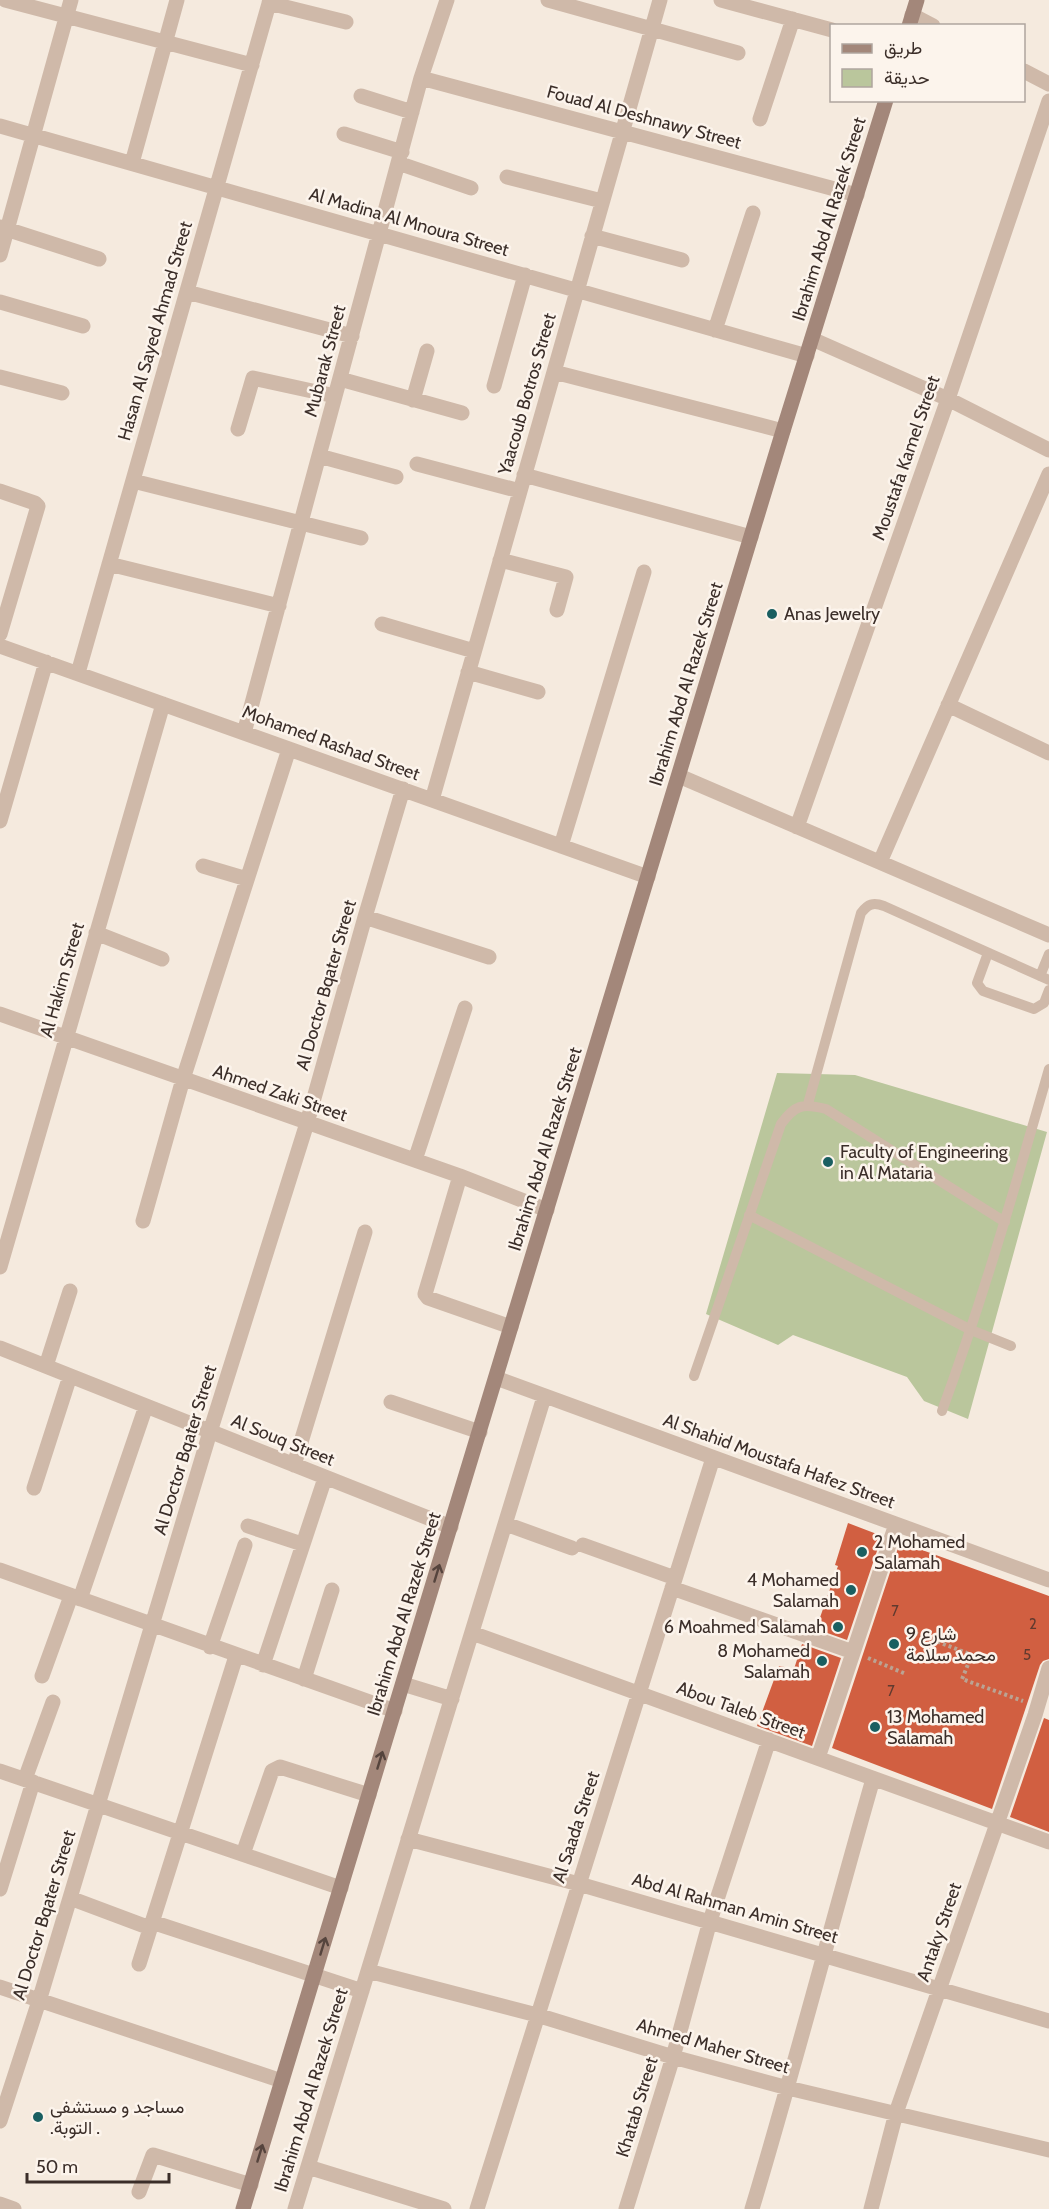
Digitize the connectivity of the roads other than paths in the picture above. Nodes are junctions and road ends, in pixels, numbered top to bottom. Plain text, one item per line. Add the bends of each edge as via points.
1 (5, 0) edge
2 (71, 0) edge
3 (177, 0) edge
4 (447, 0) edge
5 (548, 0) edge
6 (660, 0) edge
7 (721, 0) edge
8 (917, 0) edge
9 (270, 1) edge
10 (66, 17) junction
11 (793, 19) junction
12 (911, 20) edge
13 (346, 22) dead end
14 (926, 24) edge
15 (652, 28) junction
16 (830, 30) edge
17 (165, 43) junction
18 (738, 53) dead end
19 (252, 65) junction
20 (1025, 72) edge
21 (421, 78) junction
22 (1049, 84) edge
23 (361, 96) dead end
24 (1049, 101) edge
25 (885, 102) edge
26 (412, 112) junction
27 (760, 119) dead end
28 (0, 126) edge
29 (622, 132) junction
30 (344, 134) dead end
31 (33, 135) junction
32 (400, 158) junction
33 (132, 163) junction
34 (507, 177) dead end
35 (217, 188) junction
36 (471, 188) dead end
37 (856, 195) junction
38 (602, 201) junction
39 (753, 213) dead end
40 (4, 229) edge
41 (380, 234) junction
42 (592, 236) junction
43 (0, 255) edge
44 (99, 259) dead end
45 (682, 260) dead end
46 (525, 275) junction
47 (577, 290) junction
48 (187, 292) junction
49 (0, 302) edge
50 (83, 326) dead end
51 (716, 330) junction
52 (352, 336) junction
53 (812, 339) junction
54 (427, 351) dead end
55 (807, 356) junction
56 (554, 372) junction
57 (0, 377) edge
58 (340, 379) junction
59 (495, 386) dead end
60 (62, 393) dead end
61 (335, 396) junction
62 (948, 399) junction
63 (413, 400) junction
64 (462, 414) dead end
65 (238, 429) dead end
66 (783, 431) junction
67 (1049, 450) edge
68 (319, 456) junction
69 (417, 464) dead end
70 (1049, 474) edge
71 (525, 475) junction
72 (396, 477) dead end
73 (133, 481) junction
74 (0, 490) edge
75 (520, 491) junction
76 (301, 522) junction
77 (751, 537) junction
78 (361, 538) dead end
79 (500, 560) junction
80 (109, 564) junction
81 (644, 572) dead end
82 (279, 606) junction
83 (557, 610) dead end
84 (382, 624) dead end
85 (0, 634) edge
86 (0, 646) edge
87 (474, 651) junction
88 (46, 662) junction
89 (468, 672) junction
90 (78, 673) junction
91 (538, 692) dead end
92 (163, 704) junction
93 (948, 705) junction
94 (244, 733) junction
95 (288, 748) junction
96 (1049, 753) edge
97 (679, 776) junction
98 (403, 789) junction
99 (432, 800) junction
100 (0, 821) edge
101 (797, 827) junction
102 (561, 846) junction
103 (880, 862) junction
104 (203, 866) dead end
105 (648, 877) junction
106 (247, 879) junction
107 (365, 917) junction
108 (96, 933) junction
109 (1049, 935) edge
110 (988, 953) junction
111 (1049, 954) edge
112 (489, 957) dead end
113 (162, 958) dead end
114 (1044, 978) edge
115 (1049, 990) edge
116 (465, 1008) dead end
117 (0, 1014) edge
118 (66, 1037) junction
119 (1049, 1069) edge
120 (183, 1079) junction
121 (808, 1104) junction
122 (307, 1123) junction
123 (415, 1160) junction
124 (460, 1176) junction
125 (547, 1210) junction
126 (749, 1215) junction
127 (143, 1221) dead end
128 (1005, 1222) junction
129 (364, 1232) dead end
130 (0, 1267) edge
131 (70, 1291) dead end
132 (511, 1327) junction
133 (971, 1330) junction
134 (1011, 1346) dead end
135 (0, 1348) edge
136 (46, 1366) junction
137 (70, 1376) junction
138 (694, 1376) dead end
139 (496, 1378) junction
140 (544, 1397) junction
141 (392, 1402) dead end
142 (146, 1406) junction
143 (942, 1411) dead end
144 (210, 1432) junction
145 (480, 1432) junction
146 (713, 1458) junction
147 (294, 1465) junction
148 (325, 1478) junction
149 (34, 1488) dead end
150 (506, 1524) junction
151 (896, 1524) junction
152 (248, 1526) dead end
153 (451, 1527) junction
154 (302, 1544) junction
155 (245, 1545) dead end
156 (0, 1570) edge
157 (1049, 1580) edge
158 (674, 1583) junction
159 (332, 1590) dead end
160 (75, 1598) junction
161 (152, 1626) junction
162 (472, 1633) junction
163 (210, 1647) junction
164 (853, 1652) junction
165 (236, 1656) junction
166 (263, 1665) junction
167 (1049, 1668) edge
168 (42, 1676) dead end
169 (303, 1679) junction
170 (403, 1684) junction
171 (639, 1694) junction
172 (452, 1699) junction
173 (53, 1702) dead end
174 (395, 1711) junction
175 (1041, 1714) edge
176 (769, 1740) junction
177 (818, 1758) junction
178 (0, 1770) edge
179 (873, 1779) junction
180 (29, 1780) junction
181 (369, 1795) junction
182 (98, 1804) junction
183 (997, 1824) junction
184 (180, 1833) junction
185 (408, 1839) junction
186 (1049, 1842) edge
187 (243, 1854) junction
188 (579, 1884) junction
189 (340, 1888) junction
190 (0, 1889) edge
191 (70, 1898) junction
192 (710, 1922) junction
193 (151, 1925) junction
194 (823, 1954) junction
195 (139, 1964) dead end
196 (368, 1971) junction
197 (314, 1976) junction
198 (0, 1987) edge
199 (941, 1988) junction
200 (362, 1991) junction
201 (39, 2001) junction
202 (537, 2015) junction
203 (1049, 2021) edge
204 (673, 2057) junction
205 (282, 2081) junction
206 (788, 2088) junction
207 (896, 2113) junction
208 (0, 2121) edge
209 (1049, 2150) edge
210 (308, 2168) junction
211 (250, 2185) junction
212 (139, 2192) dead end
213 (0, 2204) edge
214 (14, 2209) edge
215 (243, 2209) edge
216 (295, 2209) edge
217 (444, 2209) edge
218 (477, 2209) edge
219 (626, 2209) edge
220 (752, 2209) edge
221 (871, 2209) edge

1 - 10 street
2 - 10 street
3 - 17 street
4 - 21 street, Mubarak Street
5 - 15 street
6 - 15 street, Yaacoub Botros Street
7 - 11 street
8 - 12 main road
9 - 13 street
9 - 19 street, Hasan Al Sayed Ahmad Street
10 - 17 street
10 - 31 street
11 - 16 street
11 - 27 street
12 - 14 street
15 - 18 street
15 - 29 street, Yaacoub Botros Street
17 - 19 street
17 - 33 street
19 - 35 street, Hasan Al Sayed Ahmad Street
20 - 22 street
21 - 26 street, Mubarak Street
21 - 29 street, Fouad Al Deshnawy Street
23 - 26 street
24 - 62 street, Moustafa Kamel Street
25 - 37 main road, Ibrahim Abd Al Razek Street
26 - 32 street, Mubarak Street
28 - 31 street, Al Madina Al Mnoura Street
29 - 37 street, Fouad Al Deshnawy Street
29 - 38 street, Yaacoub Botros Street
30 - 32 street
31 - 33 street, Al Madina Al Mnoura Street
31 - 40 street
32 - 36 street
32 - 41 street, Mubarak Street
33 - 35 street, Al Madina Al Mnoura Street
34 - 38 street
35 - 41 street, Al Madina Al Mnoura Street
35 - 48 street, Hasan Al Sayed Ahmad Street
37 - 53 main road, Ibrahim Abd Al Razek Street
38 - 42 street, Yaacoub Botros Street
39 - 51 street
40 - 43 street
40 - 44 street
41 - 46 street, Al Madina Al Mnoura Street
41 - 52 street, Mubarak Street
42 - 45 street
42 - 47 street, Yaacoub Botros Street
46 - 47 street, Al Madina Al Mnoura Street
46 - 59 street
47 - 51 street, Al Madina Al Mnoura Street
47 - 56 street, Yaacoub Botros Street
48 - 52 street
48 - 73 street, Hasan Al Sayed Ahmad Street
49 - 50 street
51 - 55 street, Al Madina Al Mnoura Street
52 - 58 street, Mubarak Street
53 - 55 main road, Ibrahim Abd Al Razek Street
53 - 62 street
54 - 63 street
55 - 66 main road, Ibrahim Abd Al Razek Street
56 - 66 street
56 - 71 street, Yaacoub Botros Street
57 - 60 street
58 - 61 street, Mubarak Street
58 - 63 street
61 - 65 street via 253,378
61 - 68 street, Mubarak Street
62 - 67 street
62 - 101 street, Moustafa Kamel Street
63 - 64 street
66 - 77 main road, Ibrahim Abd Al Razek Street
68 - 72 street
68 - 76 street, Mubarak Street
69 - 75 street
70 - 93 street
71 - 75 street, Yaacoub Botros Street
71 - 77 street
73 - 76 street
73 - 80 street, Hasan Al Sayed Ahmad Street
74 - 85 street via 38,506
75 - 79 street, Yaacoub Botros Street
76 - 78 street
76 - 82 street, Mubarak Street
77 - 97 main road, Ibrahim Abd Al Razek Street
79 - 83 street via 566,577
79 - 87 street, Yaacoub Botros Street
80 - 82 street
80 - 90 street, Hasan Al Sayed Ahmad Street
81 - 102 street
82 - 94 street, Mubarak Street
84 - 87 street
86 - 88 street, Mohamed Rashad Street
87 - 89 street, Yaacoub Botros Street
88 - 90 street, Mohamed Rashad Street
88 - 100 street
89 - 91 street
89 - 99 street, Yaacoub Botros Street
90 - 92 street, Mohamed Rashad Street
92 - 94 street, Mohamed Rashad Street
92 - 108 street, Al Hakim Street
93 - 96 street
93 - 103 street
94 - 95 street, Mohamed Rashad Street
95 - 98 street, Mohamed Rashad Street
95 - 106 street
97 - 101 street
97 - 105 main road, Ibrahim Abd Al Razek Street
98 - 99 street, Mohamed Rashad Street
98 - 107 street, Al Doctor Bqater Street
99 - 102 street, Mohamed Rashad Street
101 - 103 street
102 - 105 street, Mohamed Rashad Street
103 - 109 street
104 - 106 street
105 - 125 main road, Ibrahim Abd Al Razek Street
106 - 120 street
107 - 112 street
107 - 122 street, Al Doctor Bqater Street
108 - 113 street
108 - 118 street, Al Hakim Street
110 - 114 lane
110 - 115 lane via 977,983 983,991 1035,1009 1044,1004
110 - 121 lane via 884,906 867,906 861,913
111 - 114 lane
116 - 123 street
117 - 118 street, Ahmed Zaki Street
118 - 120 street, Ahmed Zaki Street
118 - 130 street, Al Hakim Street
119 - 128 lane
120 - 122 street, Ahmed Zaki Street
120 - 127 street
121 - 126 lane via 792,1110 780,1124
121 - 128 lane via 826,1109
122 - 123 street, Ahmed Zaki Street
122 - 144 street, Al Doctor Bqater Street
123 - 124 street, Ahmed Zaki Street
124 - 125 street, Ahmed Zaki Street
124 - 132 street via 425,1294
125 - 132 main road, Ibrahim Abd Al Razek Street
126 - 133 lane
126 - 138 lane
128 - 133 lane
129 - 147 street
131 - 136 street
132 - 139 main road, Ibrahim Abd Al Razek Street
133 - 134 lane
133 - 143 lane
135 - 136 street, Al Souq Street
136 - 137 street, Al Souq Street
137 - 142 street, Al Souq Street
137 - 149 street
139 - 140 street, Al Shahid Moustafa Hafez Street
139 - 145 main road, Ibrahim Abd Al Razek Street
140 - 146 street, Al Shahid Moustafa Hafez Street
140 - 150 street, Ibrahim Abd Al Razek Street
141 - 145 street
142 - 144 street, Al Souq Street
142 - 160 street
144 - 147 street, Al Souq Street
144 - 161 street, Al Doctor Bqater Street
145 - 153 main road, Ibrahim Abd Al Razek Street
146 - 151 street, Al Shahid Moustafa Hafez Street
146 - 158 street, Al Saada Street
147 - 148 street, Al Souq Street
148 - 153 street, Al Souq Street
148 - 154 street
150 - 158 street
150 - 162 street, Ibrahim Abd Al Razek Street
151 - 157 street, Al Shahid Moustafa Hafez Street
151 - 164 street
152 - 154 street
170 -> 153 main road, Ibrahim Abd Al Razek Street
154 - 166 street
155 - 163 street
156 - 160 street
158 - 164 street
158 - 171 street, Al Saada Street
159 - 169 street
160 - 161 street
160 - 168 street
161 - 163 street
161 - 182 street, Al Doctor Bqater Street
162 - 171 street, Abou Taleb Street
162 - 172 street, Ibrahim Abd Al Razek Street
163 - 165 street
164 - 177 street
165 - 166 street
165 - 184 street
166 - 169 street
167 - 175 street, Antaky Street
169 - 174 street
170 - 172 street
170 - 174 main road, Ibrahim Abd Al Razek Street
171 - 176 street, Abou Taleb Street
171 - 188 street, Al Saada Street
172 - 185 street, Ibrahim Abd Al Razek Street
173 - 180 street
181 -> 174 main road, Ibrahim Abd Al Razek Street
175 - 183 street, Antaky Street
176 - 177 street, Abou Taleb Street
176 - 192 street, Khatab Street
177 - 179 street, Abou Taleb Street
178 - 180 street
179 - 183 street, Abou Taleb Street
179 - 194 street
180 - 182 street
180 - 190 street
181 - 187 street via 276,1768
181 - 189 main road, Ibrahim Abd Al Razek Street
182 - 184 street
182 - 191 street, Al Doctor Bqater Street
183 - 186 street, Abou Taleb Street
183 - 199 street, Antaky Street
184 - 187 street
184 - 193 street
185 - 188 street, Abd Al Rahman Amin Street
185 - 196 street, Ibrahim Abd Al Razek Street
187 - 189 street
188 - 192 street, Abd Al Rahman Amin Street
188 - 202 street, Al Saada Street
197 -> 189 main road, Ibrahim Abd Al Razek Street
191 - 193 street
191 - 201 street, Al Doctor Bqater Street
192 - 194 street, Abd Al Rahman Amin Street
192 - 204 street, Khatab Street
193 - 195 street
193 - 197 street
194 - 199 street, Abd Al Rahman Amin Street
194 - 206 street
196 - 200 street, Ibrahim Abd Al Razek Street
196 - 202 street, Ahmed Maher Street
197 - 200 street
197 - 205 main road, Ibrahim Abd Al Razek Street
198 - 201 street
199 - 203 street, Abd Al Rahman Amin Street
199 - 207 street, Antaky Street
200 - 210 street, Ibrahim Abd Al Razek Street
201 - 205 street
201 - 208 street, Al Doctor Bqater Street
202 - 204 street, Ahmed Maher Street
202 - 218 street, Al Saada Street
204 - 206 street, Ahmed Maher Street
204 - 219 street, Khatab Street
211 -> 205 main road, Ibrahim Abd Al Razek Street
206 - 207 street, Ahmed Maher Street
206 - 220 street
207 - 209 street, Ahmed Maher Street
207 - 221 street, Antaky Street
210 - 216 street, Ibrahim Abd Al Razek Street
210 - 217 street
211 - 212 street via 153,2155
211 - 215 main road, Ibrahim Abd Al Razek Street
213 - 214 street

